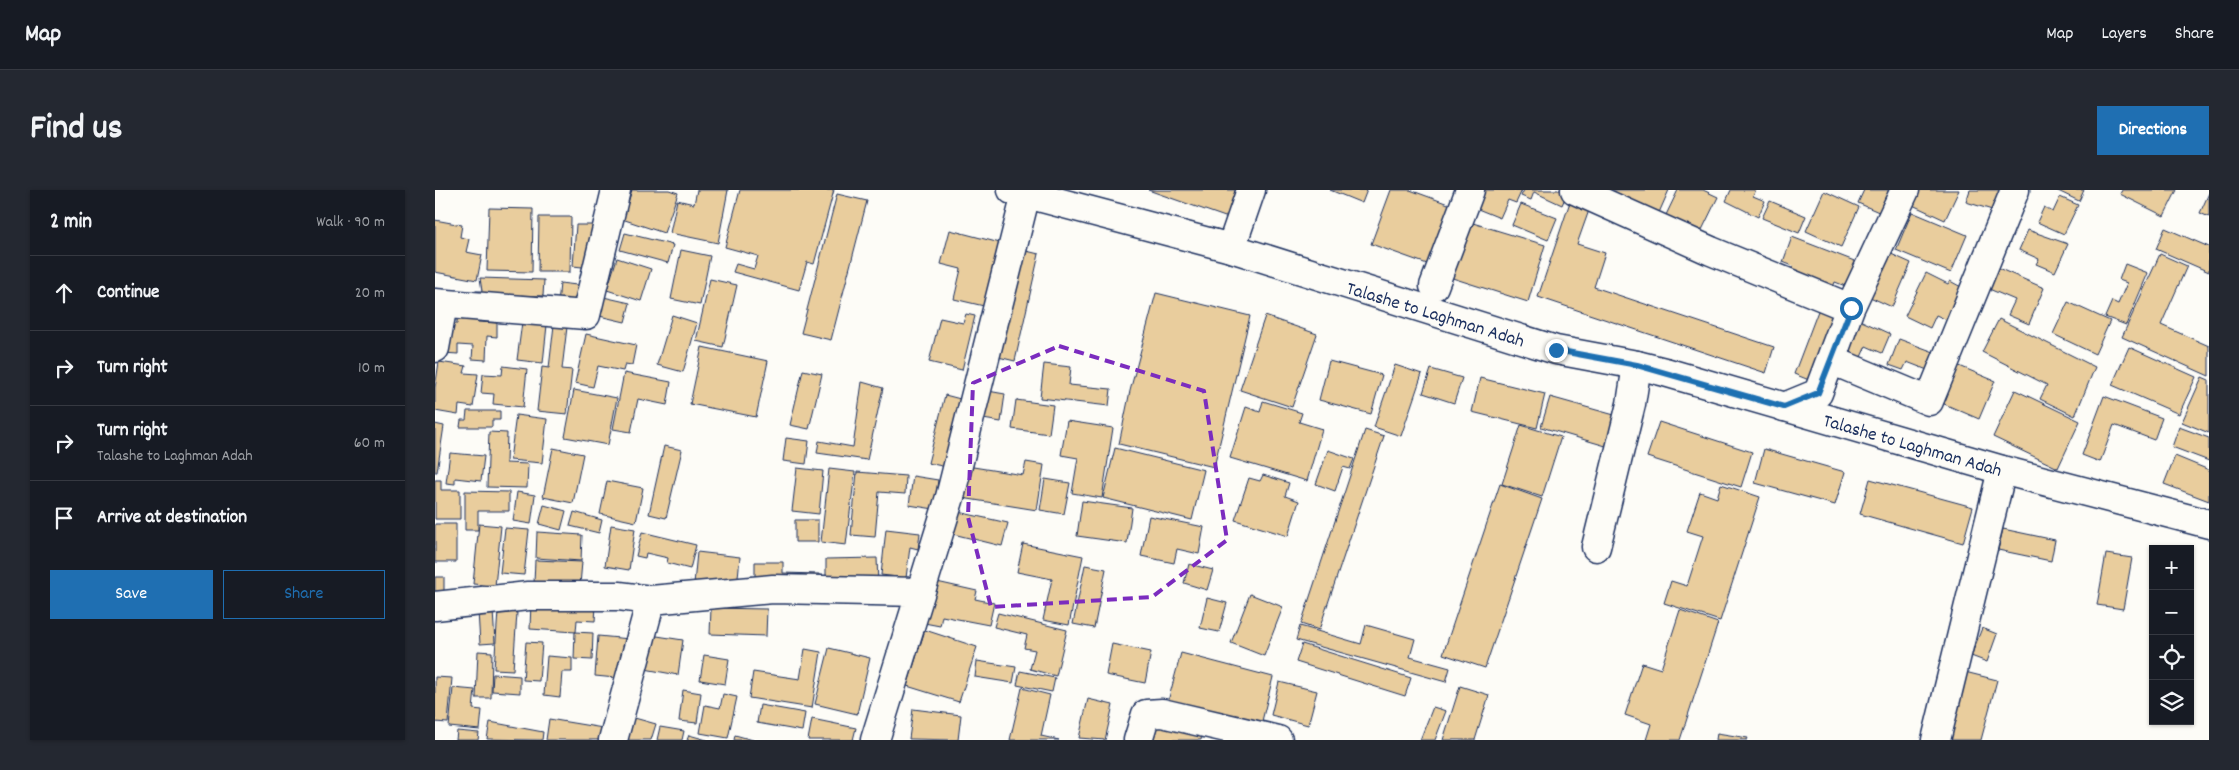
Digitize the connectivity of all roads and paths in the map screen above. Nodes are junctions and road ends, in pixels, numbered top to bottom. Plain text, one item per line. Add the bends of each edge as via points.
1 (616, 190) edge
2 (1251, 190) edge
3 (1470, 190) edge
4 (1905, 190) edge
5 (2015, 190) edge
6 (1578, 191) edge
7 (1019, 192) edge
8 (1231, 248) junction
9 (1434, 286) dead end
10 (439, 304) edge
11 (1851, 308) junction
12 (435, 348) edge
13 (1637, 365) junction
14 (1784, 407) junction
15 (2002, 470) junction
16 (2209, 524) edge
17 (1596, 547) dead end
18 (920, 592) junction
19 (651, 600) junction
20 (435, 606) edge
21 (613, 740) edge
22 (875, 740) edge
23 (1138, 740) edge
24 (1278, 740) edge
25 (1936, 740) edge

1 - 10 street via 586,314
2 - 8 street
3 - 9 street
4 - 11 street
5 - 11 street via 1929,401 1831,360
6 - 11 street via 1711,251
7 - 8 street, Talashe to Laghman Adah
7 - 18 street via 950,497
8 - 13 street, Talashe to Laghman Adah via 1556,350
10 - 12 street
11 - 14 street via 1818,393
13 - 14 street, Talashe to Laghman Adah
13 - 17 street via 1631,404
14 - 15 street, Talashe to Laghman Adah
15 - 16 street, Talashe to Laghman Adah
15 - 25 street
18 - 19 street via 773,590
18 - 22 street
19 - 20 street via 619,596 528,596
19 - 21 street
23 - 24 street via 1146,714 1162,713

